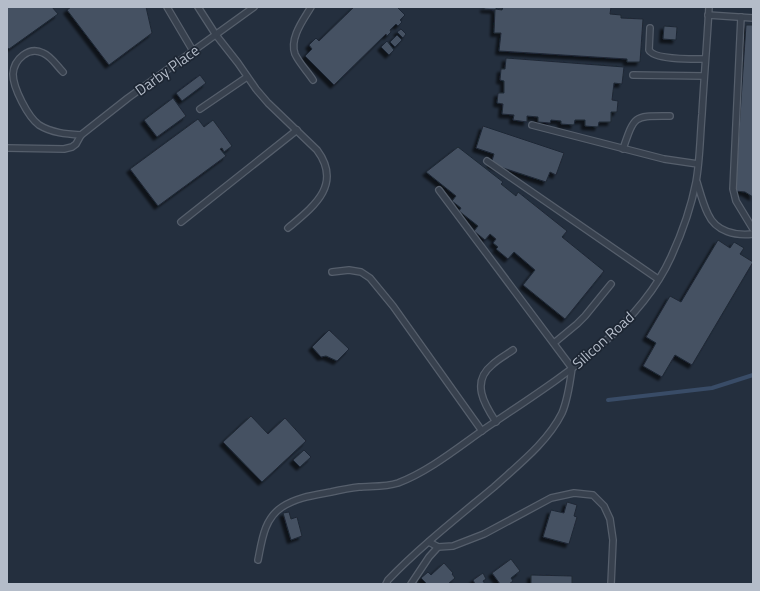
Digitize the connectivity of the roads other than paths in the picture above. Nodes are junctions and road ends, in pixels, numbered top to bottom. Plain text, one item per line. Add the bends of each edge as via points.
1 (167, 7) edge
2 (198, 7) edge
3 (254, 7) edge
4 (312, 7) edge
5 (709, 7) edge
6 (708, 15) junction
7 (741, 18) junction
8 (753, 18) edge
9 (650, 28) dead end
10 (216, 35) junction
11 (193, 51) junction
12 (705, 59) junction
13 (7, 72) edge
14 (63, 72) dead end
15 (633, 75) dead end
16 (704, 76) junction
17 (247, 77) junction
18 (314, 80) dead end
19 (14, 81) junction
20 (200, 109) dead end
21 (670, 116) dead end
22 (532, 125) dead end
23 (297, 130) junction
24 (81, 135) junction
25 (7, 148) edge
26 (623, 149) junction
27 (487, 162) dead end
28 (698, 164) junction
29 (696, 181) junction
30 (439, 190) dead end
31 (181, 222) dead end
32 (288, 228) dead end
33 (753, 229) edge
34 (753, 234) edge
35 (332, 272) dead end
36 (658, 280) junction
37 (611, 284) dead end
38 (554, 343) junction
39 (513, 350) dead end
40 (572, 368) junction
41 (496, 422) junction
42 (482, 431) junction
43 (429, 542) junction
44 (438, 547) junction
45 (258, 560) dead end
46 (386, 584) edge
47 (411, 584) edge
48 (610, 584) edge

1 - 11 lane
2 - 10 lane
3 - 10 lane, Darby Place
4 - 18 lane via 296,34 294,46 295,53
5 - 6 lane, Silicon Road
6 - 7 lane
6 - 12 lane, Silicon Road
7 - 8 lane
7 - 33 lane via 732,189 736,201
9 - 12 lane via 650,53 668,57
10 - 11 lane, Darby Place
10 - 17 lane
11 - 24 lane, Darby Place
12 - 16 lane, Silicon Road
13 - 19 lane
14 - 19 lane via 44,53 28,52 20,57 15,65
15 - 16 lane
16 - 28 lane, Silicon Road
17 - 20 lane
17 - 23 lane via 268,103
19 - 24 lane via 29,113 39,124 62,134
21 - 26 lane via 638,118 631,126
22 - 26 lane
23 - 31 lane
23 - 32 lane via 322,156 328,176 321,198
24 - 25 lane, Darby Place via 76,144 64,149
26 - 28 lane
27 - 36 lane
28 - 29 lane, Silicon Road
29 - 34 lane via 713,222 730,233
29 - 36 lane, Silicon Road via 684,226
30 - 38 lane
35 - 42 lane via 349,270 361,272 370,278 393,306
36 - 40 lane, Silicon Road via 621,327
37 - 38 lane via 586,316
38 - 40 lane
39 - 41 lane via 490,366 481,382 481,394 485,405
40 - 41 lane, Silicon Road
40 - 43 lane via 562,412 550,432 522,462
41 - 42 lane, Silicon Road
42 - 45 lane, Silicon Road via 431,467 397,483 358,487 302,498 283,506 269,521
43 - 44 lane
43 - 46 lane via 407,560
44 - 47 lane
44 - 48 lane via 453,546 484,534 551,498 574,493 593,495 604,506 610,519 613,540

